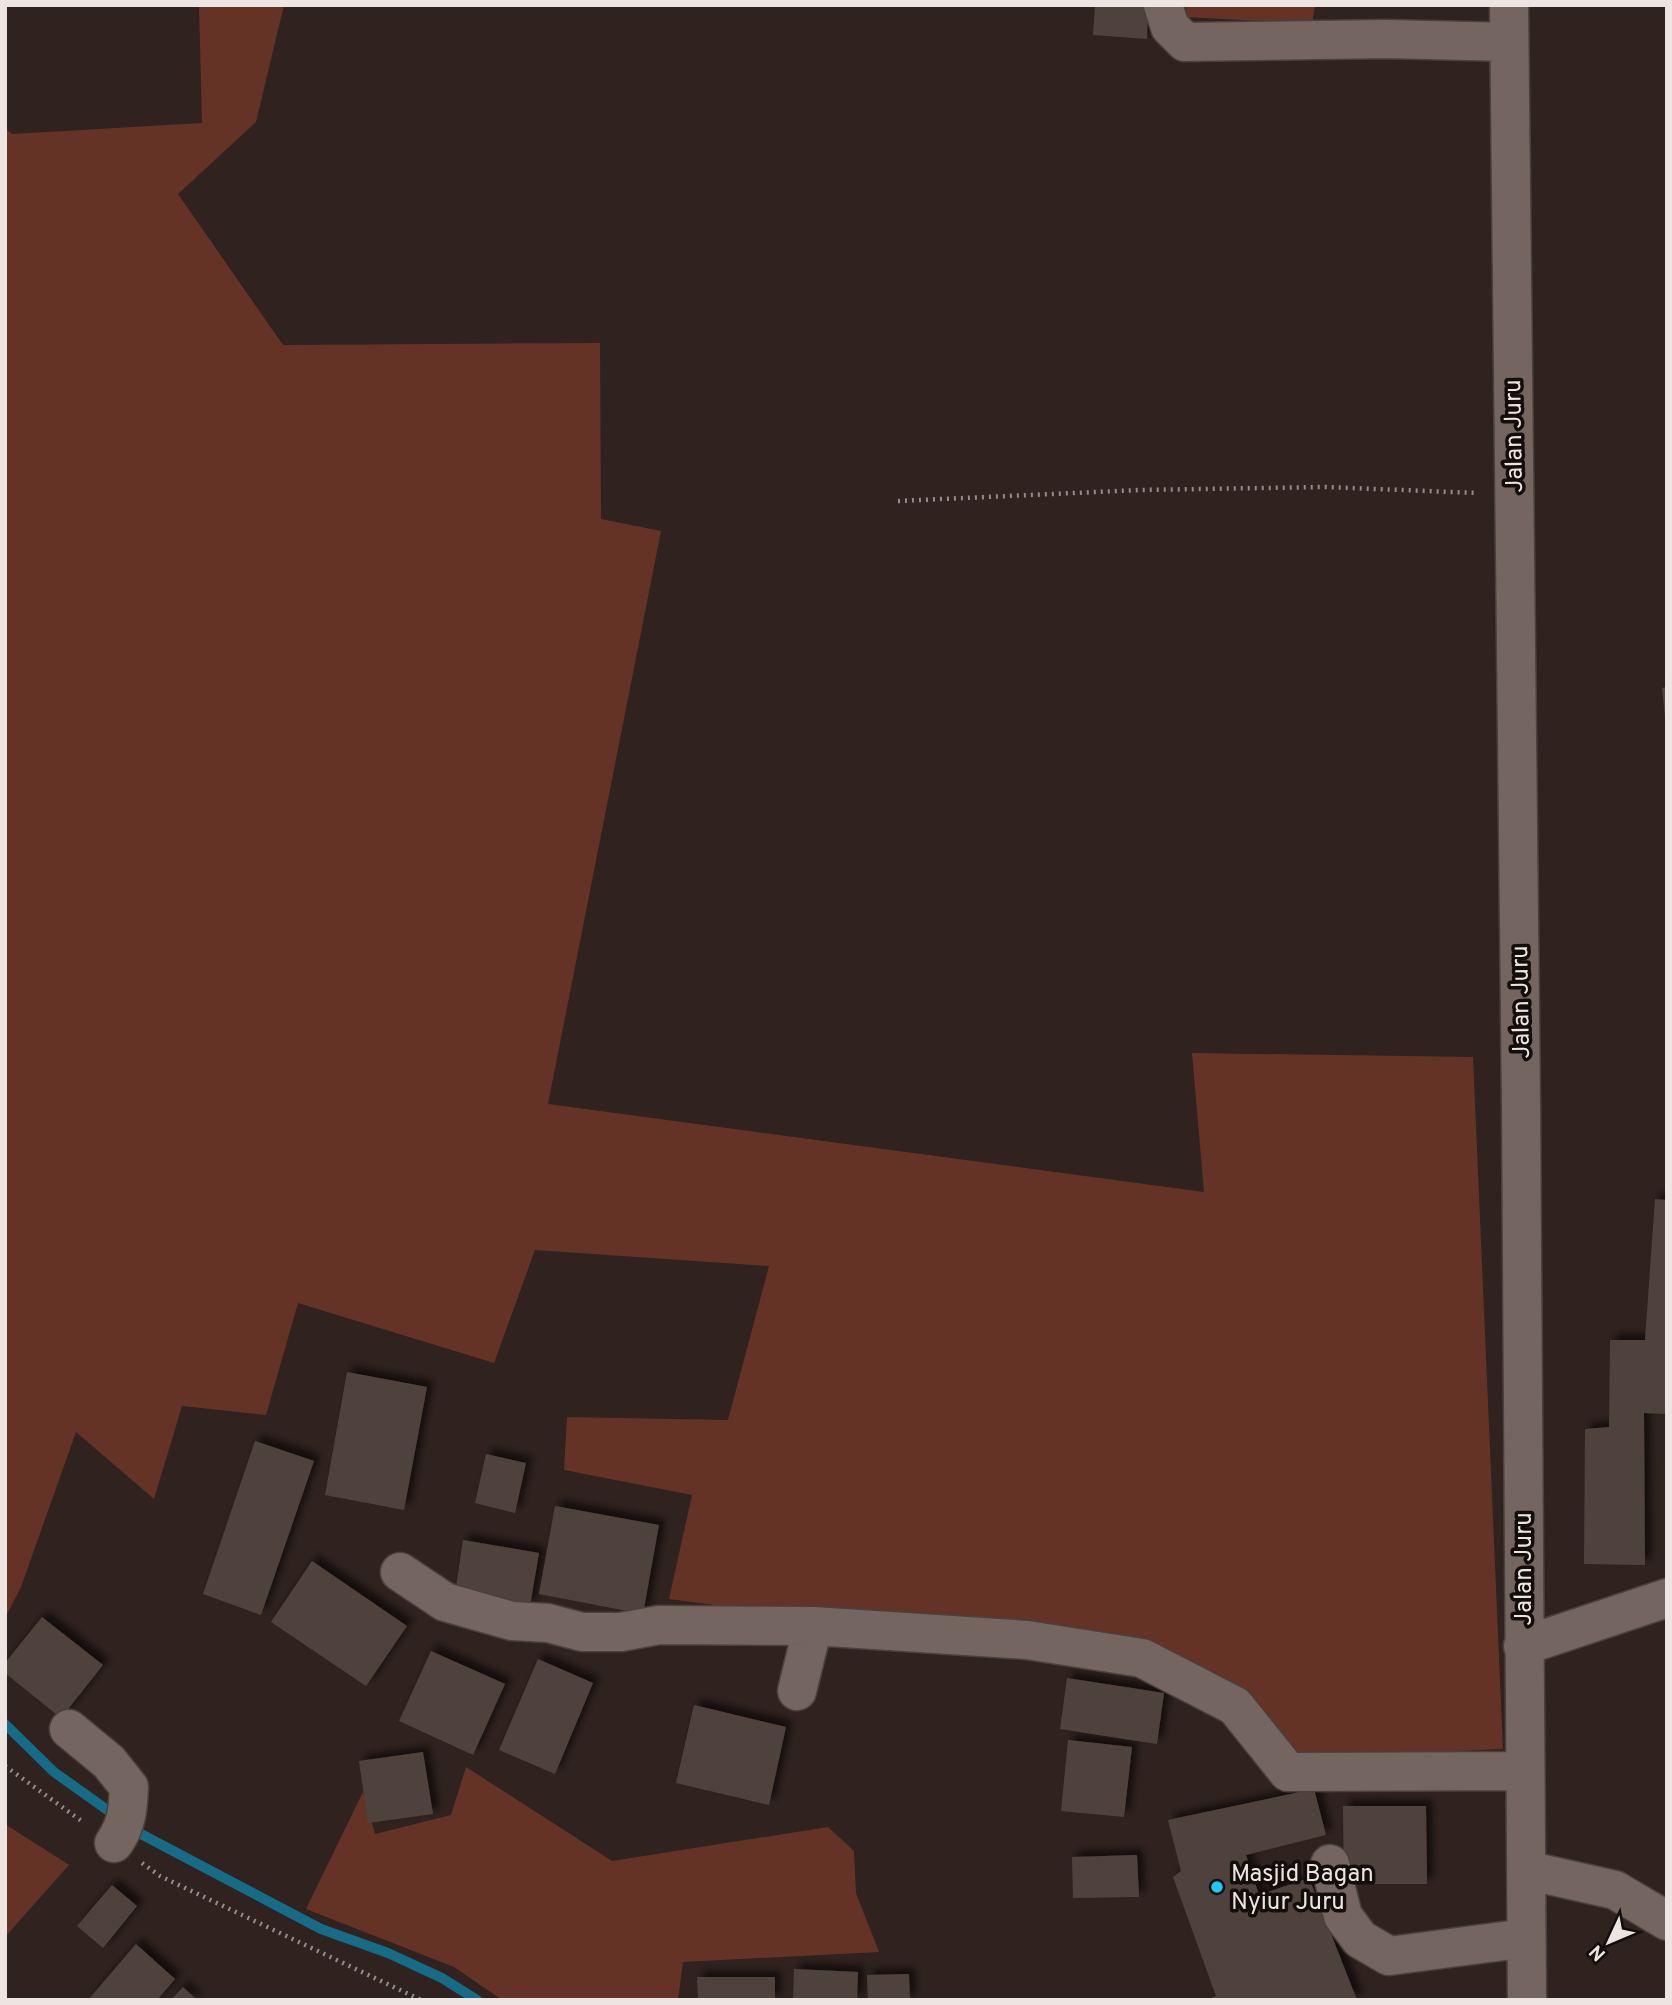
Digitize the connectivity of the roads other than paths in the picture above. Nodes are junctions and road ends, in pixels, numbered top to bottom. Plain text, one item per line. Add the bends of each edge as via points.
1 (1163, 5) edge
2 (1509, 24) edge
3 (400, 1572) dead end
4 (1667, 1598) edge
5 (813, 1626) junction
6 (1523, 1646) junction
7 (797, 1691) dead end
8 (69, 1729) dead end
9 (1524, 1771) junction
10 (121, 1831) road end
11 (1330, 1864) dead end
12 (1526, 1870) junction
13 (1667, 1922) edge
14 (1526, 1938) junction
15 (1527, 2000) edge

1 - 2 street via 1170,27 1185,42 1386,39
2 - 6 street, Jalan Juru
3 - 5 street via 445,1602 512,1621 548,1622 582,1632 621,1632 659,1625
4 - 6 street
5 - 7 street
5 - 9 street via 1027,1640 1142,1658 1236,1706 1288,1772
6 - 9 street, Jalan Juru
8 - 10 street via 110,1762 129,1787
9 - 12 street, Jalan Juru
11 - 14 street via 1343,1916 1360,1939 1389,1956
12 - 13 street via 1615,1890
12 - 14 street, Jalan Juru
14 - 15 street, Jalan Juru

